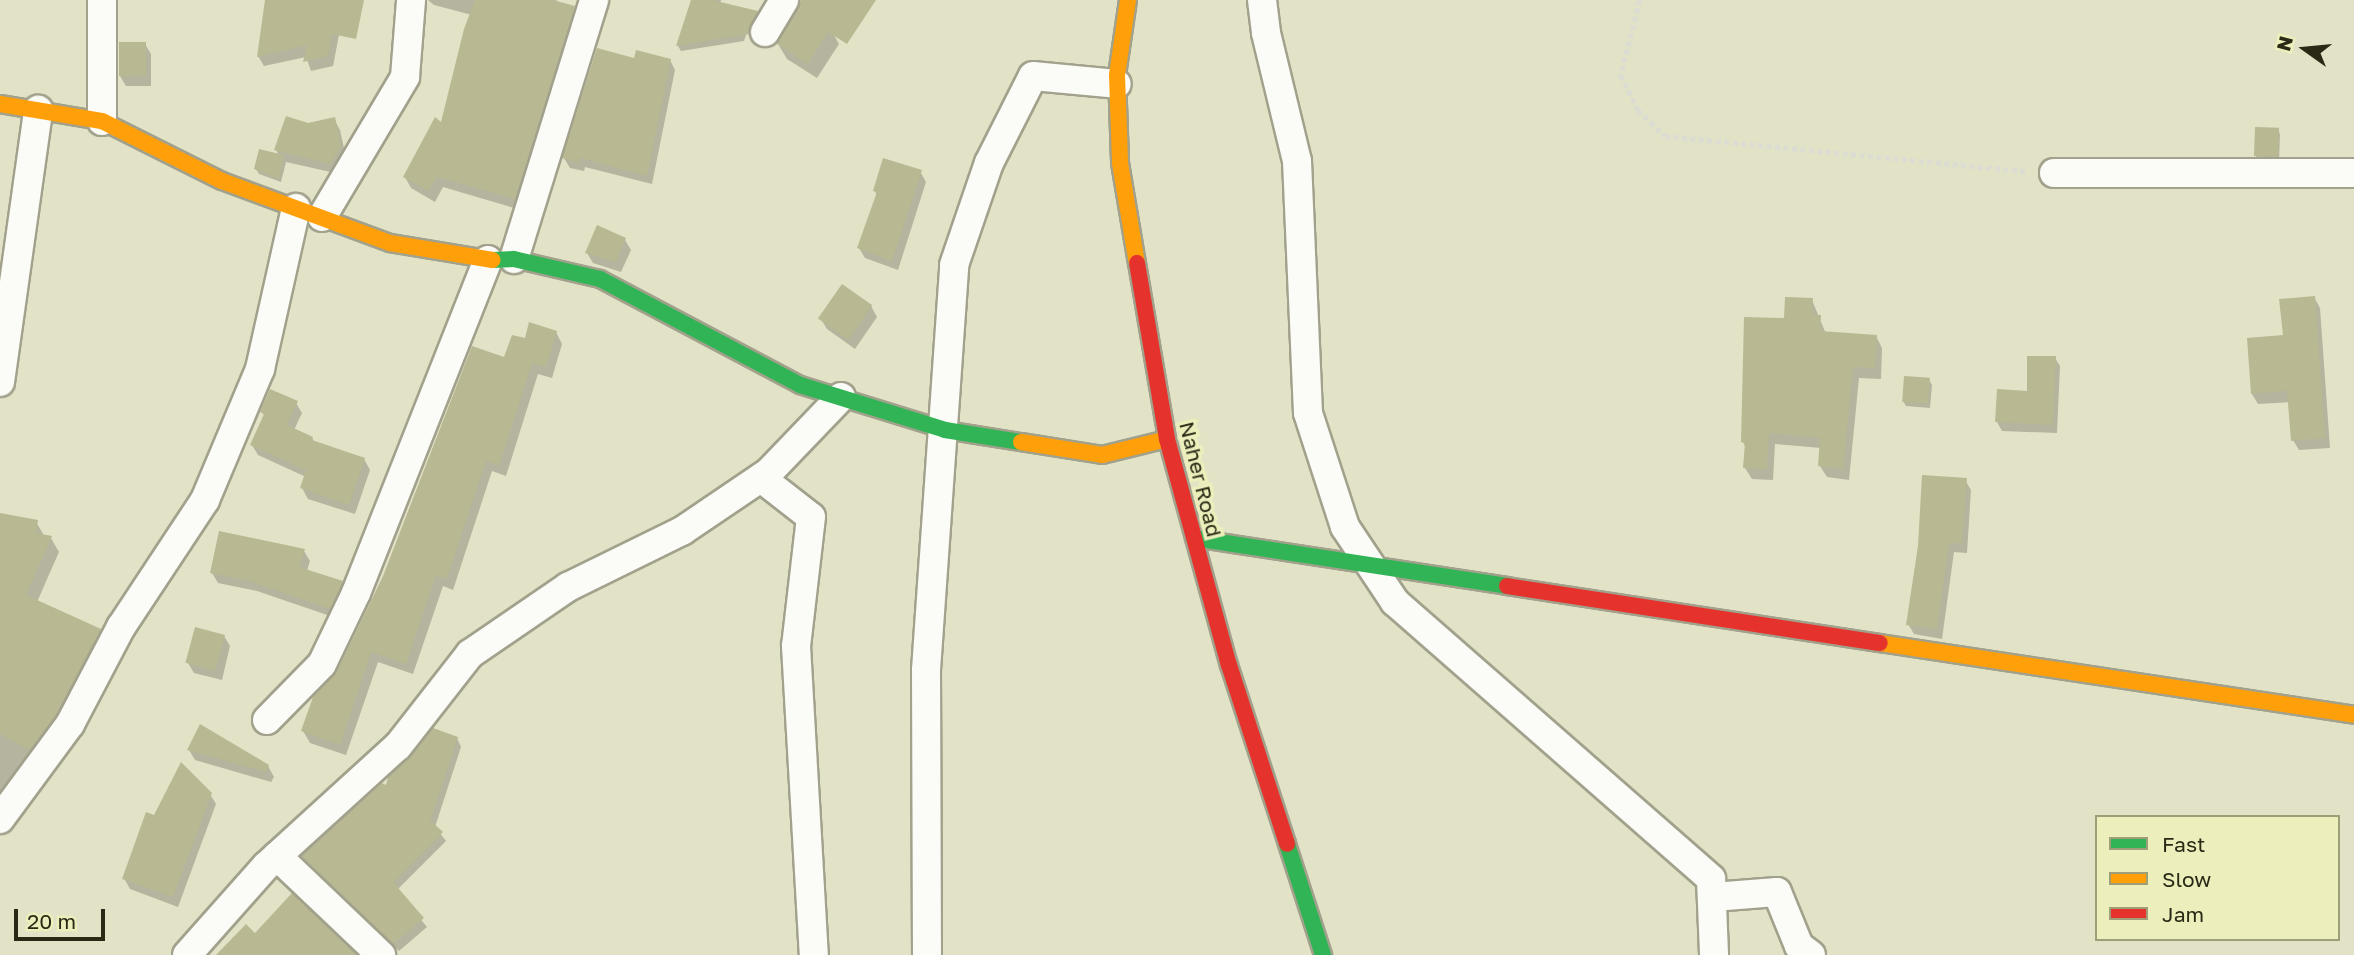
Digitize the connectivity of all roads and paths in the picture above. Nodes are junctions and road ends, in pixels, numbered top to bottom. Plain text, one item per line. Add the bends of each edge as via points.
1 (102, 0) edge
2 (411, 0) edge
3 (594, 0) edge
4 (784, 0) edge
5 (1128, 0) edge
6 (1262, 0) edge
7 (1640, 0) edge
8 (765, 32) dead end
9 (1117, 83) junction
10 (0, 104) edge
11 (38, 110) junction
12 (102, 121) junction
13 (2054, 173) joint
14 (2354, 173) edge
15 (309, 213) junction
16 (501, 259) junction
17 (0, 382) edge
18 (841, 397) junction
19 (945, 430) junction
20 (1167, 439) junction
21 (761, 478) junction
22 (1194, 538) junction
23 (1370, 565) junction
24 (2354, 715) edge
25 (267, 720) dead end
26 (0, 819) edge
27 (277, 856) junction
28 (1713, 897) junction
29 (363, 950) edge
30 (187, 955) edge
31 (814, 955) edge
32 (927, 955) edge
33 (1323, 955) edge
34 (1714, 955) edge
35 (1811, 955) edge

1 - 12 street
2 - 15 street via 404,77
3 - 16 street
4 - 8 street
5 - 9 main road, Naher Road
6 - 23 street via 1297,161 1308,413 1345,527
7 - 13 path via 1621,75 1638,110 1665,136
9 - 19 street via 1033,76 989,163 954,265
9 - 20 main road, Naher Road via 1121,163
10 - 11 main road
11 - 12 main road
11 - 17 street
12 - 15 main road via 222,181
13 - 14 street
15 - 16 main road via 390,243
15 - 26 street via 260,369 205,500 121,627 70,724
16 - 18 main road via 600,279 800,385
16 - 25 street via 322,664
18 - 19 main road
18 - 21 street
19 - 20 main road via 1102,455
19 - 32 street via 926,670
20 - 22 main road, Naher Road
21 - 27 street via 682,531 568,587 470,654 398,746
21 - 31 street via 811,517 796,646
22 - 23 main road
22 - 33 main road, Naher Road via 1229,665
23 - 24 main road
23 - 28 street via 1395,602 1712,879
27 - 29 street
27 - 30 street
28 - 34 street
28 - 35 street via 1777,892 1799,946

